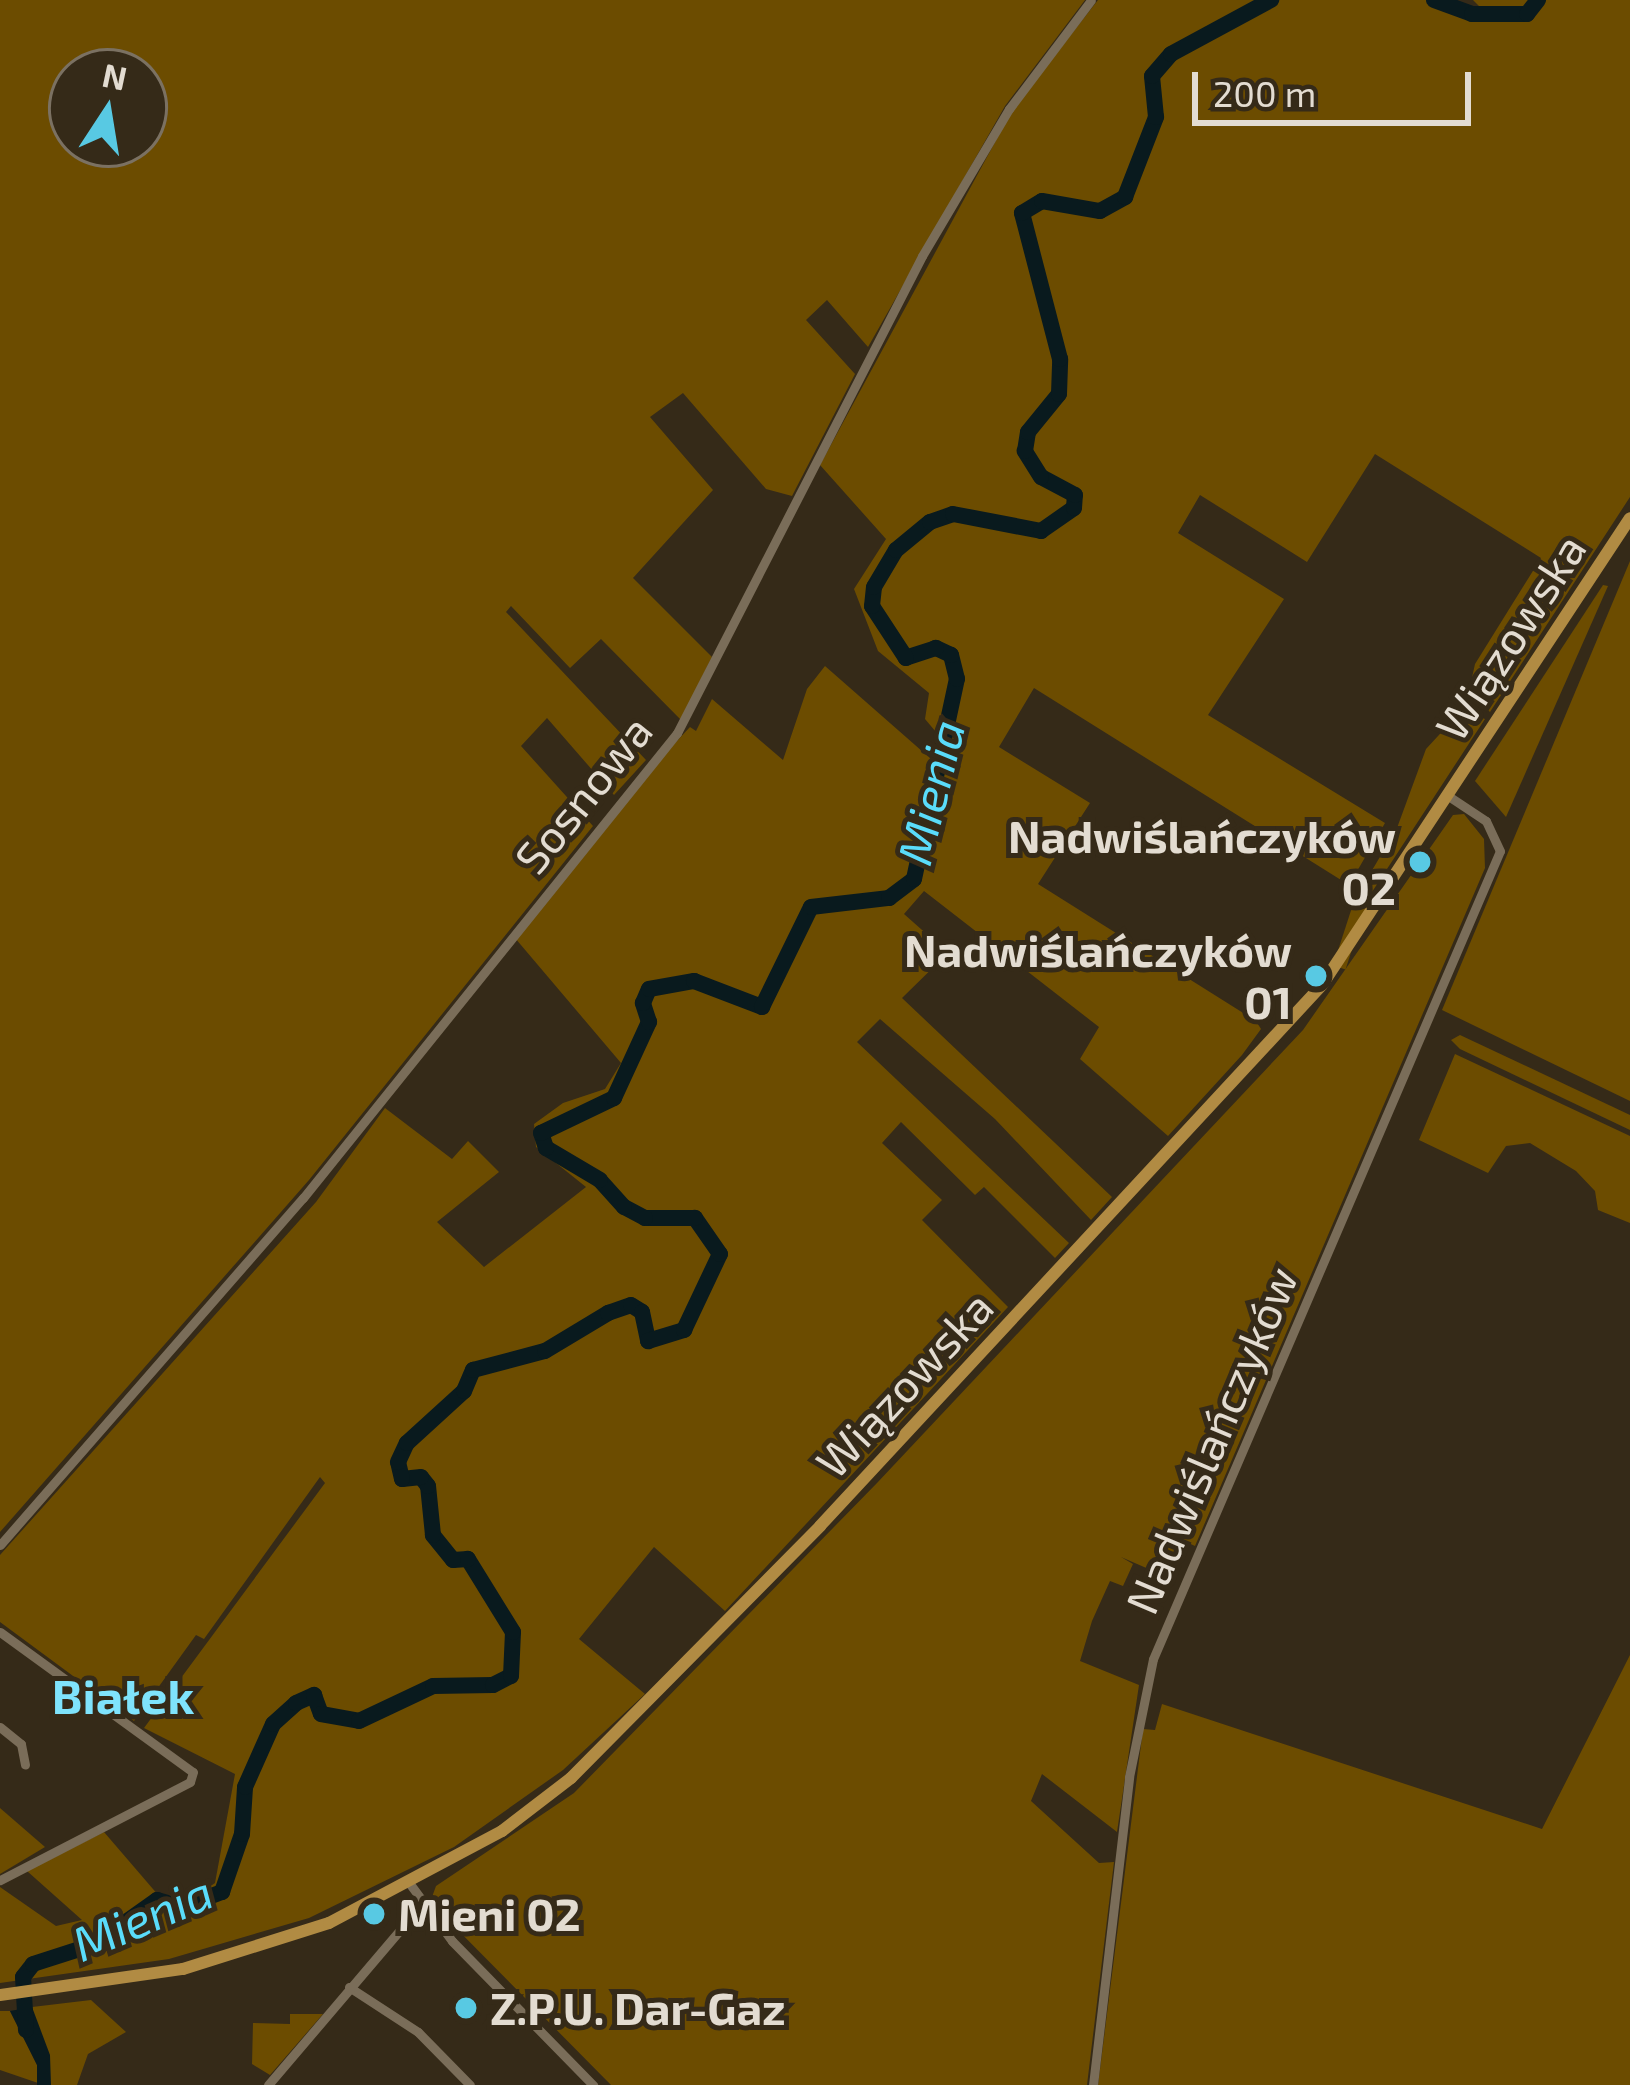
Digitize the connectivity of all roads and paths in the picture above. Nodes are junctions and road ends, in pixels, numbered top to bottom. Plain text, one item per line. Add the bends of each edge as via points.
1 (1091, 0) edge
2 (1630, 518) edge
3 (1450, 796) junction
4 (0, 1545) edge
5 (0, 1632) edge
6 (0, 1727) edge
7 (25, 1765) dead end
8 (0, 1880) edge
9 (410, 1884) junction
10 (422, 1904) junction
11 (349, 1987) junction
12 (2, 1995) edge
13 (268, 2085) edge
14 (470, 2085) edge
15 (593, 2085) edge
16 (1093, 2085) edge

1 - 4 street, Sosnowa via 1009,110 922,256 677,733 303,1198
2 - 3 main road, Wiązowska
3 - 9 main road, Wiązowska via 1357,938 1286,1028 642,1714 502,1831
3 - 16 street, Nadwiślańczyków via 1486,821 1500,851 1153,1659 1129,1777
5 - 8 street via 193,1772 190,1782
6 - 7 street via 21,1744
9 - 10 street
9 - 12 main road, Wiązowska via 249,1952
10 - 11 street
10 - 15 street
11 - 13 street
11 - 14 street via 418,2032

